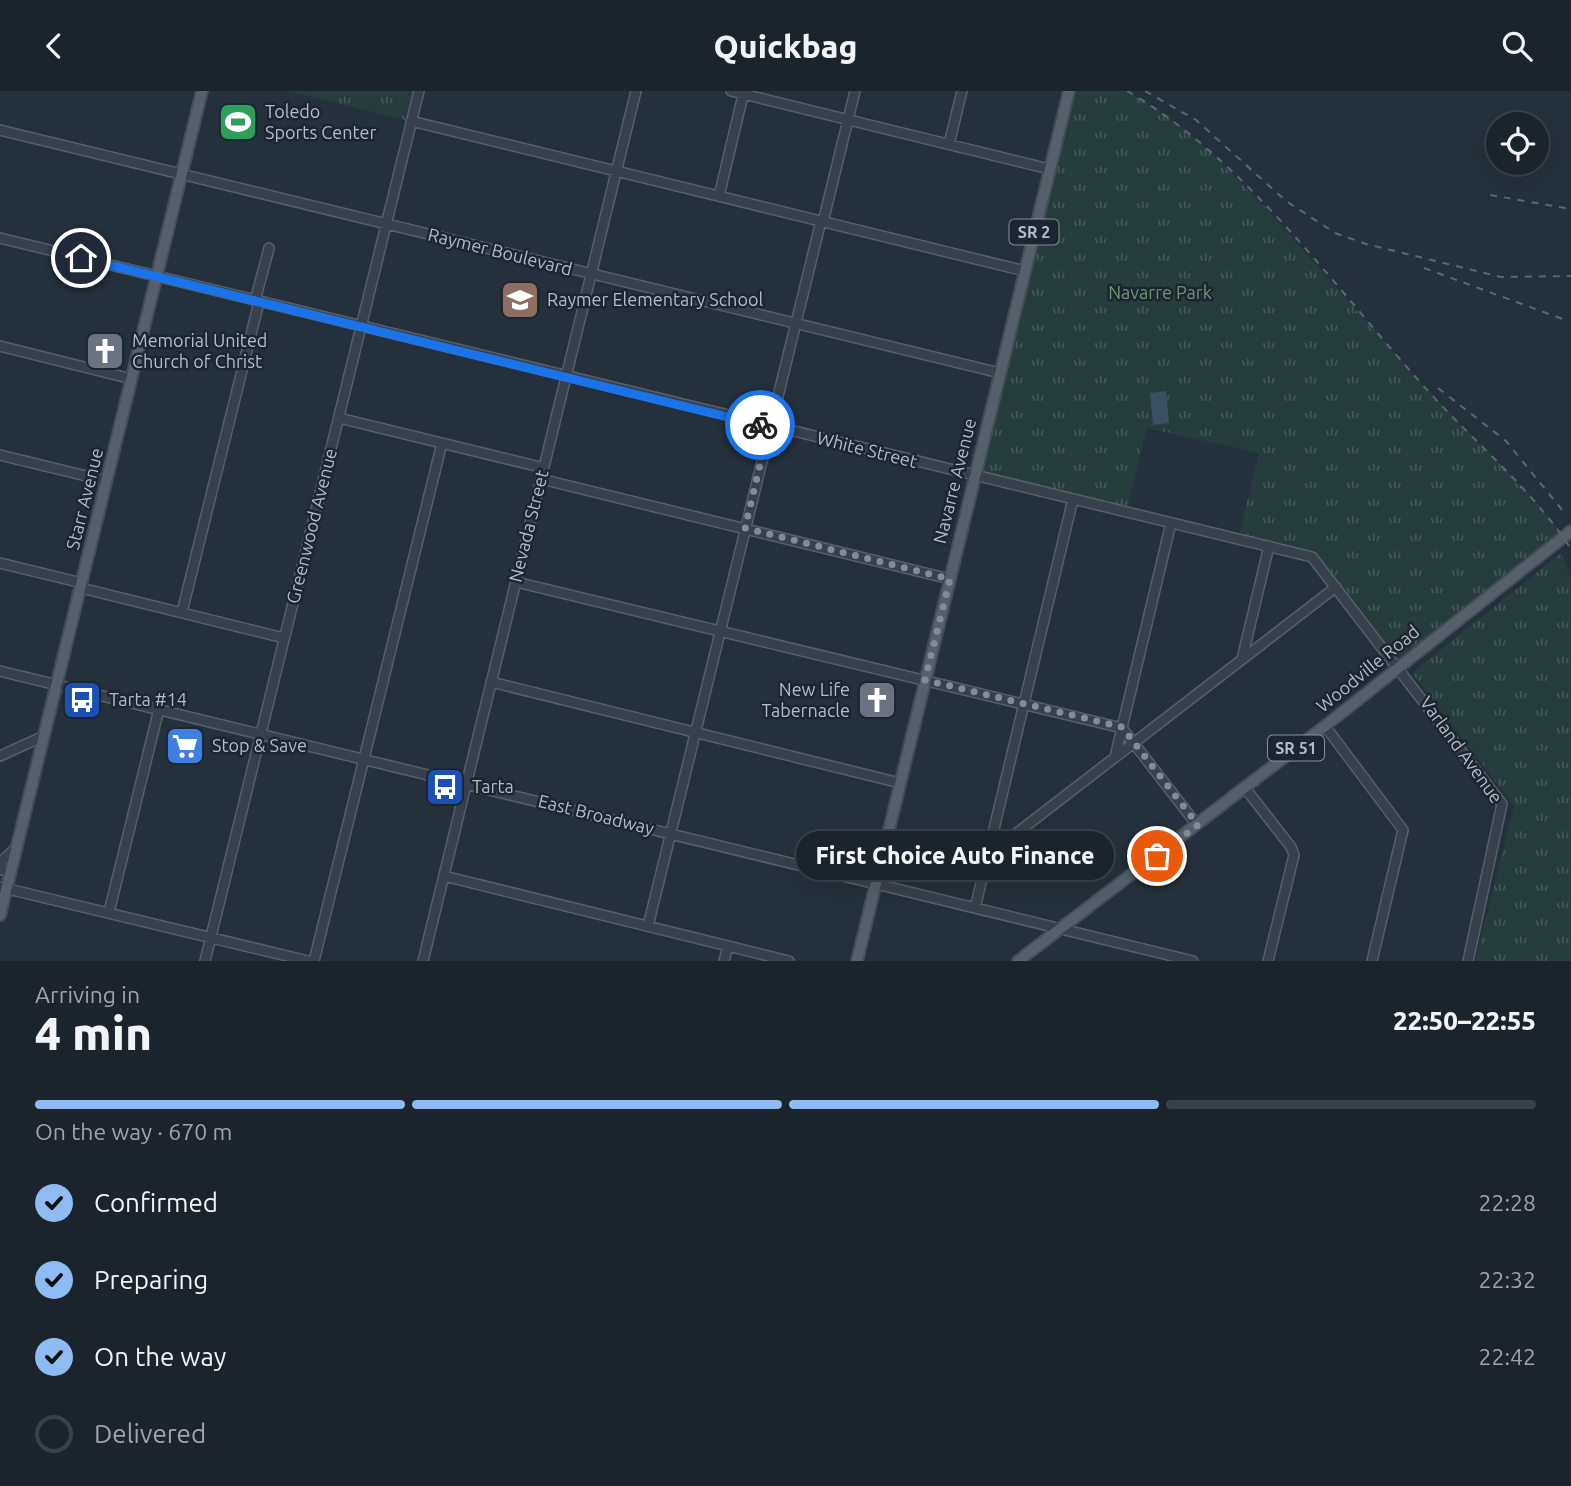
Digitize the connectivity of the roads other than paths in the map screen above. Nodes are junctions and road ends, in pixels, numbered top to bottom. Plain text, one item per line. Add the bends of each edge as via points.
1 (202, 91) edge
2 (419, 91) edge
3 (636, 91) edge
4 (730, 91) edge
5 (855, 91) edge
6 (962, 91) edge
7 (1069, 91) edge
8 (744, 93) edge
9 (848, 120) junction
10 (411, 121) junction
11 (0, 129) edge
12 (949, 145) junction
13 (1049, 169) junction
14 (616, 171) junction
15 (182, 174) junction
16 (719, 196) junction
17 (822, 221) junction
18 (386, 224) junction
19 (0, 238) edge
20 (269, 248) dead end
21 (1025, 271) junction
22 (591, 274) junction
23 (157, 276) junction
24 (257, 301) junction
25 (795, 324) junction
26 (361, 326) junction
27 (0, 346) edge
28 (1000, 373) junction
29 (566, 377) junction
30 (132, 379) junction
31 (338, 418) junction
32 (769, 427) junction
33 (442, 443) junction
34 (0, 454) edge
35 (544, 468) junction
36 (975, 476) junction
37 (541, 479) junction
38 (107, 481) junction
39 (1073, 499) junction
40 (1171, 523) junction
41 (745, 528) junction
42 (1571, 531) edge
43 (1269, 546) junction
44 (0, 563) edge
45 (1323, 568) joint
46 (950, 579) junction
47 (516, 582) junction
48 (81, 586) junction
49 (1336, 587) junction
50 (182, 612) junction
51 (721, 631) junction
52 (284, 638) junction
53 (1242, 659) junction
54 (1399, 667) junction
55 (0, 671) edge
56 (925, 680) junction
57 (491, 683) junction
58 (58, 684) junction
59 (1023, 704) junction
60 (159, 709) junction
61 (1325, 726) junction
62 (1122, 727) junction
63 (261, 733) junction
64 (696, 734) junction
65 (44, 736) junction
66 (1134, 743) junction
67 (0, 756) edge
68 (1115, 757) junction
69 (364, 759) junction
70 (900, 783) junction
71 (466, 784) junction
72 (1245, 788) junction
73 (1198, 825) junction
74 (671, 834) junction
75 (17, 846) junction
76 (987, 856) junction
77 (0, 863) edge
78 (5, 873) edge
79 (444, 876) junction
80 (876, 884) junction
81 (3, 887) edge
82 (975, 908) junction
83 (109, 912) junction
84 (0, 915) edge
85 (648, 926) junction
86 (1060, 929) junction
87 (211, 937) junction
88 (728, 946) junction
89 (205, 961) edge
90 (308, 961) edge
91 (314, 961) edge
92 (423, 961) edge
93 (724, 961) edge
94 (789, 961) edge
95 (857, 961) edge
96 (1018, 961) edge
97 (1193, 961) edge
98 (1268, 961) edge
99 (1372, 961) edge
100 (1468, 961) edge

1 - 15 main road, Starr Avenue
2 - 10 street, Greenwood Avenue
3 - 14 street, Nevada Street
4 - 8 street
5 - 9 street
6 - 12 street
7 - 13 main road, Navarre Avenue / SR 2
8 - 9 street
8 - 16 street
9 - 12 street
9 - 17 street
10 - 14 street
10 - 18 street, Greenwood Avenue
11 - 15 street, Raymer Boulevard
12 - 13 street
13 - 21 main road, Navarre Avenue / SR 2
14 - 16 street
14 - 22 street, Nevada Street
15 - 18 street, Raymer Boulevard
15 - 23 main road, Starr Avenue
16 - 17 street
17 - 21 street
17 - 25 street
18 - 22 street, Raymer Boulevard
18 - 26 street, Greenwood Avenue
19 - 23 street, White Street
20 - 24 street
21 - 28 main road, Navarre Avenue / SR 2
22 - 25 street, Raymer Boulevard
22 - 29 street, Nevada Street
23 - 24 street, White Street
23 - 30 main road, Starr Avenue
24 - 26 street, White Street
24 - 50 street
25 - 28 street, Raymer Boulevard
25 - 32 street
26 - 29 street, White Street
26 - 31 street, Greenwood Avenue
27 - 30 street
28 - 36 main road, Navarre Avenue / SR 2
29 - 32 street, White Street
29 - 35 street, Nevada Street
30 - 38 main road, Starr Avenue
31 - 33 street
31 - 52 street, Greenwood Avenue
32 - 36 street, White Street
32 - 41 street
33 - 35 street
33 - 69 street
34 - 38 street
35 - 37 street, Nevada Street
36 - 39 street, White Street
36 - 46 main road, Navarre Avenue / SR 2
37 - 41 street
37 - 47 street, Nevada Street
38 - 48 main road, Starr Avenue
39 - 40 street, White Street
39 - 59 street
40 - 43 street, White Street
40 - 62 street
41 - 46 street
41 - 51 street
42 - 54 main road, Woodville Road / SR 51
43 - 45 street, White Street via 1312,557
43 - 53 street
44 - 48 street
45 - 49 street, Varland Avenue
46 - 56 main road, Navarre Avenue / SR 2
47 - 51 street
47 - 57 street, Nevada Street
48 - 50 street
48 - 58 main road, Starr Avenue
49 - 53 street
49 - 54 street, Varland Avenue
50 - 52 street
51 - 56 street
51 - 64 street
52 - 63 street, Greenwood Avenue
53 - 66 street
54 - 61 main road, Woodville Road / SR 51
54 - 100 street, Varland Avenue via 1502,804
55 - 58 street, East Broadway
56 - 59 street
56 - 70 main road, Navarre Avenue / SR 2
57 - 64 street
57 - 71 street, Nevada Street
58 - 60 street, East Broadway
58 - 65 main road, Starr Avenue
59 - 62 street
59 - 76 street
60 - 63 street, East Broadway
60 - 83 street
61 - 72 main road, Woodville Road / SR 51
61 - 99 street via 1403,829
62 - 66 street
62 - 68 street
63 - 69 street, East Broadway
63 - 87 street, Greenwood Avenue
64 - 70 street
64 - 74 street
65 - 67 street
65 - 75 main road, Starr Avenue
66 - 68 street
66 - 73 street
68 - 76 street
69 - 71 street, East Broadway
69 - 91 street
70 - 80 main road, Navarre Avenue / SR 2
71 - 74 street, East Broadway
71 - 79 street, Nevada Street
72 - 73 main road, Woodville Road / SR 51
72 - 98 street via 1294,855
73 - 86 main road, Woodville Road / SR 51
74 - 80 street, East Broadway
74 - 85 street
75 - 77 street
75 - 78 main road, Starr Avenue
76 - 82 street
78 - 81 main road, Starr Avenue
79 - 85 street
79 - 92 street, Nevada Street
80 - 82 street, East Broadway
80 - 95 main road, Navarre Avenue / SR 2
81 - 83 street
81 - 84 main road, Starr Avenue
82 - 86 street, East Broadway
83 - 87 street
85 - 88 street
86 - 96 main road, Woodville Road / SR 51
86 - 97 street, East Broadway
87 - 89 street, Greenwood Avenue
87 - 90 street
88 - 93 street
88 - 94 street

